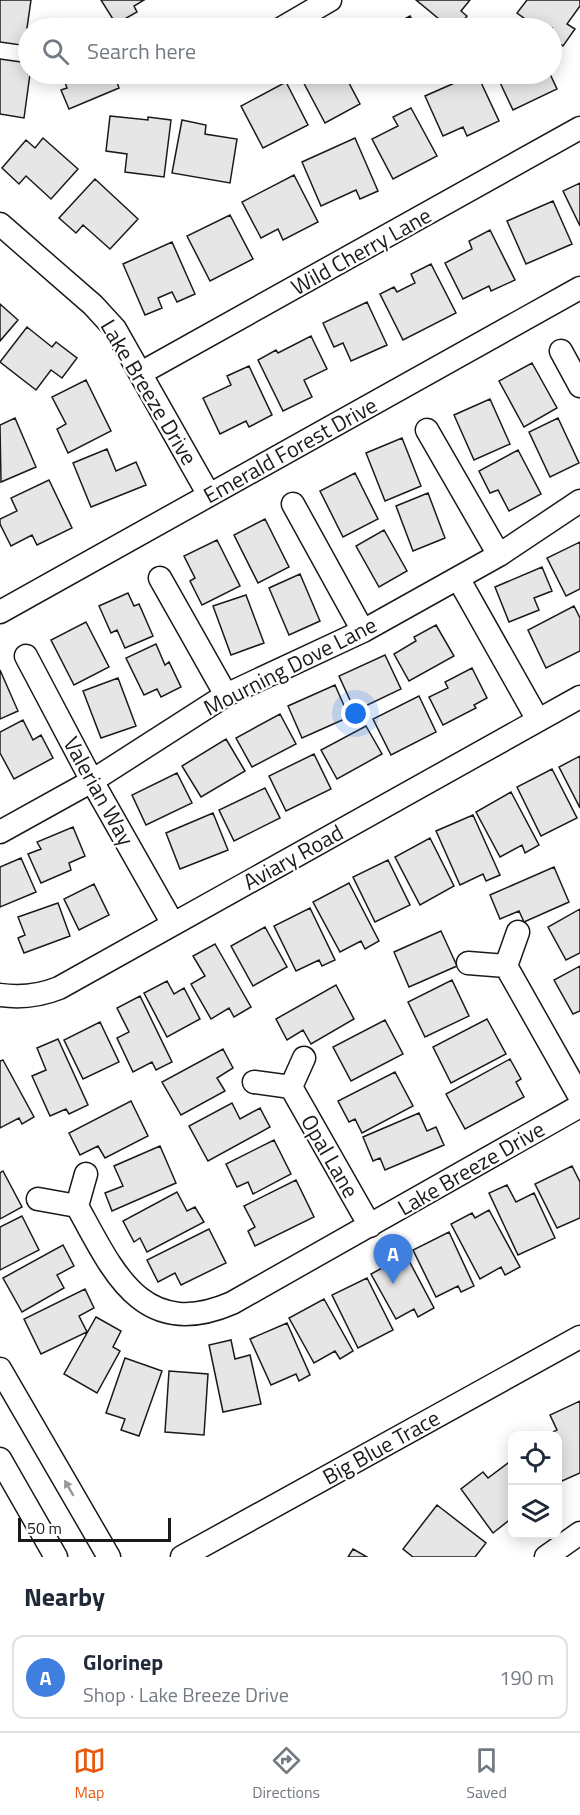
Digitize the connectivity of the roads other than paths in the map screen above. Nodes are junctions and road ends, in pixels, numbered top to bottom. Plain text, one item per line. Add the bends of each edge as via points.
1 (330, 0) edge
2 (299, 18) edge
3 (580, 128) edge
4 (0, 224) edge
5 (580, 288) edge
6 (561, 351) dead end
7 (141, 373) junction
8 (580, 386) edge
9 (427, 430) dead end
10 (209, 495) junction
11 (580, 501) edge
12 (293, 504) dead end
13 (499, 555) junction
14 (458, 578) junction
15 (160, 579) dead end
16 (1, 611) edge
17 (363, 631) junction
18 (26, 656) dead end
19 (226, 694) junction
20 (580, 697) edge
21 (538, 720) junction
22 (92, 781) junction
23 (0, 832) edge
24 (173, 924) junction
25 (518, 932) dead end
26 (468, 963) dead end
27 (506, 966) junction
28 (0, 995) edge
29 (304, 1058) dead end
30 (254, 1082) dead end
31 (291, 1087) junction
32 (580, 1097) edge
33 (580, 1106) edge
34 (86, 1174) dead end
35 (38, 1199) dead end
36 (76, 1206) junction
37 (370, 1226) junction
38 (580, 1337) edge
39 (0, 1369) edge
40 (0, 1459) edge
41 (580, 1533) edge
42 (56, 1557) edge
43 (110, 1557) edge
44 (182, 1557) edge
45 (546, 1557) edge

1 - 2 street
3 - 7 street, Wild Cherry Lane
4 - 7 street, Lake Breeze Drive via 105,316
5 - 10 street, Emerald Forest Drive
6 - 8 street
7 - 10 street, Lake Breeze Drive
9 - 13 street
10 - 16 street, Emerald Forest Drive
11 - 13 street, Mourning Dove Lane
12 - 17 street
13 - 14 street, Mourning Dove Lane
14 - 17 street, Mourning Dove Lane
14 - 21 street
15 - 19 street
17 - 19 street, Mourning Dove Lane
18 - 22 street, Valerian Way
19 - 22 street, Mourning Dove Lane
20 - 21 street, Aviary Road
21 - 24 street, Aviary Road
22 - 23 street, Mourning Dove Lane
22 - 24 street, Valerian Way
24 - 28 street, Aviary Road via 52,991 30,997
25 - 27 street
26 - 27 street
27 - 32 street
29 - 31 street
30 - 31 street
31 - 37 street, Opal Lane
33 - 37 street, Lake Breeze Drive
34 - 36 street
35 - 36 street
36 - 37 street, Lake Breeze Drive via 112,1268 131,1292 158,1308 188,1314 232,1303
38 - 44 street, Big Blue Trace
43 -> 39 street
40 - 42 street
41 - 45 street

